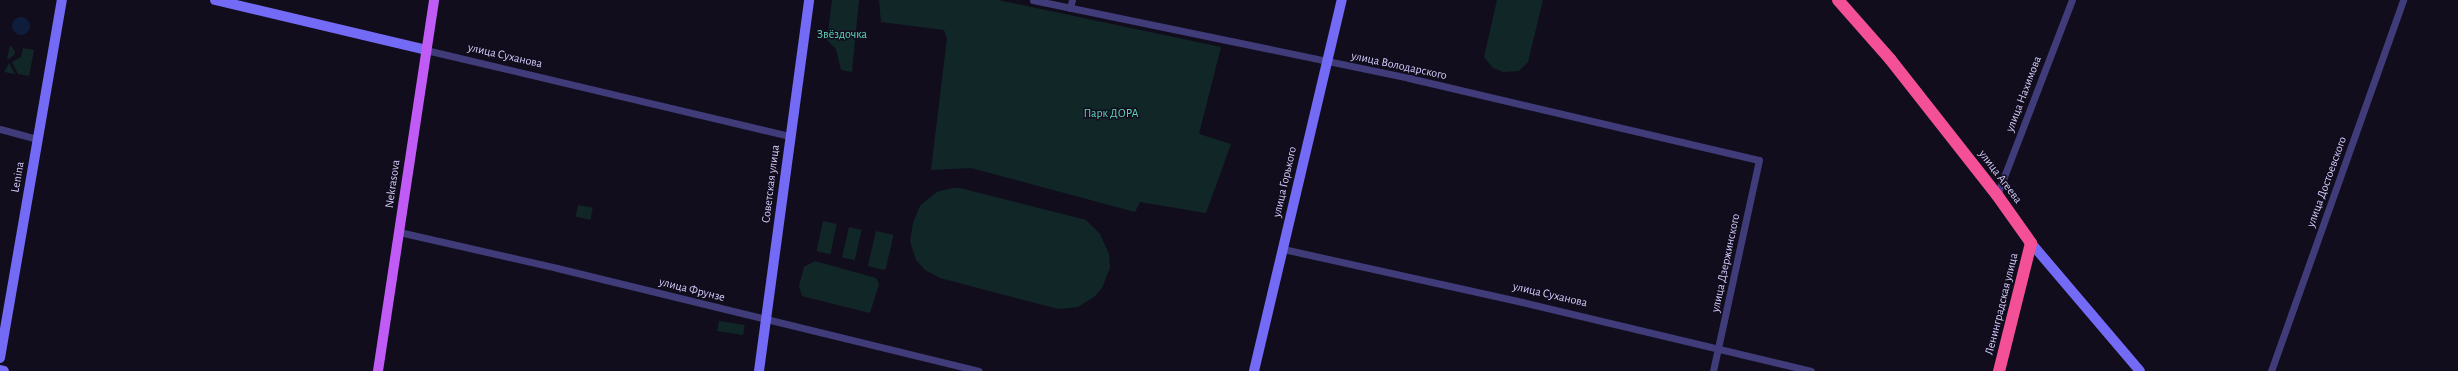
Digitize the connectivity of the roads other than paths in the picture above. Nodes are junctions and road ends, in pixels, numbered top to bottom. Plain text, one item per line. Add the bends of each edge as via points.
1 (62, 0) edge
2 (215, 0) edge
3 (434, 0) edge
4 (809, 0) edge
5 (1033, 0) edge
6 (1072, 0) edge
7 (1342, 0) edge
8 (1838, 0) edge
9 (2072, 0) edge
10 (2403, 0) edge
11 (1070, 8) junction
12 (426, 50) junction
13 (1328, 62) junction
14 (0, 129) edge
15 (790, 136) junction
16 (38, 139) junction
17 (1759, 160) joint
18 (1997, 195) junction
19 (399, 232) junction
20 (2031, 243) junction
21 (1283, 249) junction
22 (767, 320) junction
23 (1719, 349) junction
24 (0, 358) edge
25 (0, 370) edge
26 (4, 371) edge
27 (378, 371) edge
28 (759, 371) edge
29 (979, 371) edge
30 (1254, 371) edge
31 (1713, 371) edge
32 (1811, 371) edge
33 (1999, 371) edge
34 (2140, 371) edge
35 (2271, 371) edge

1 - 16 main road, Lenina
2 - 12 main road, улица Суханова
3 - 12 main road, Nekrasova
4 - 15 main road, Советская улица
5 - 11 street, улица Володарского
6 - 11 street
7 - 13 main road, улица Горького
8 - 18 highway, улица Агеева via 1890,59
9 - 18 street, улица Нахимова
10 - 35 street, улица Достоевского
11 - 13 street, улица Володарского
12 - 15 street, улица Суханова
12 - 19 main road, Nekrasova
13 - 17 street, улица Володарского via 1409,78
13 - 21 main road, улица Горького
14 - 16 street
15 - 22 main road, Советская улица
16 - 24 main road, Lenina
17 - 23 street, улица Дзержинского
18 - 20 highway, улица Агеева
19 - 22 street, улица Фрунзе
19 - 27 main road, Nekrasova
20 - 33 highway, Ленинградская улица
20 - 34 main road, улица Агеева
21 - 23 street, улица Суханова
21 - 30 main road, улица Горького
22 - 28 main road, Советская улица
22 - 29 street, улица Фрунзе
23 - 31 street, улица Дзержинского
23 - 32 street, улица Суханова
25 - 26 main road

